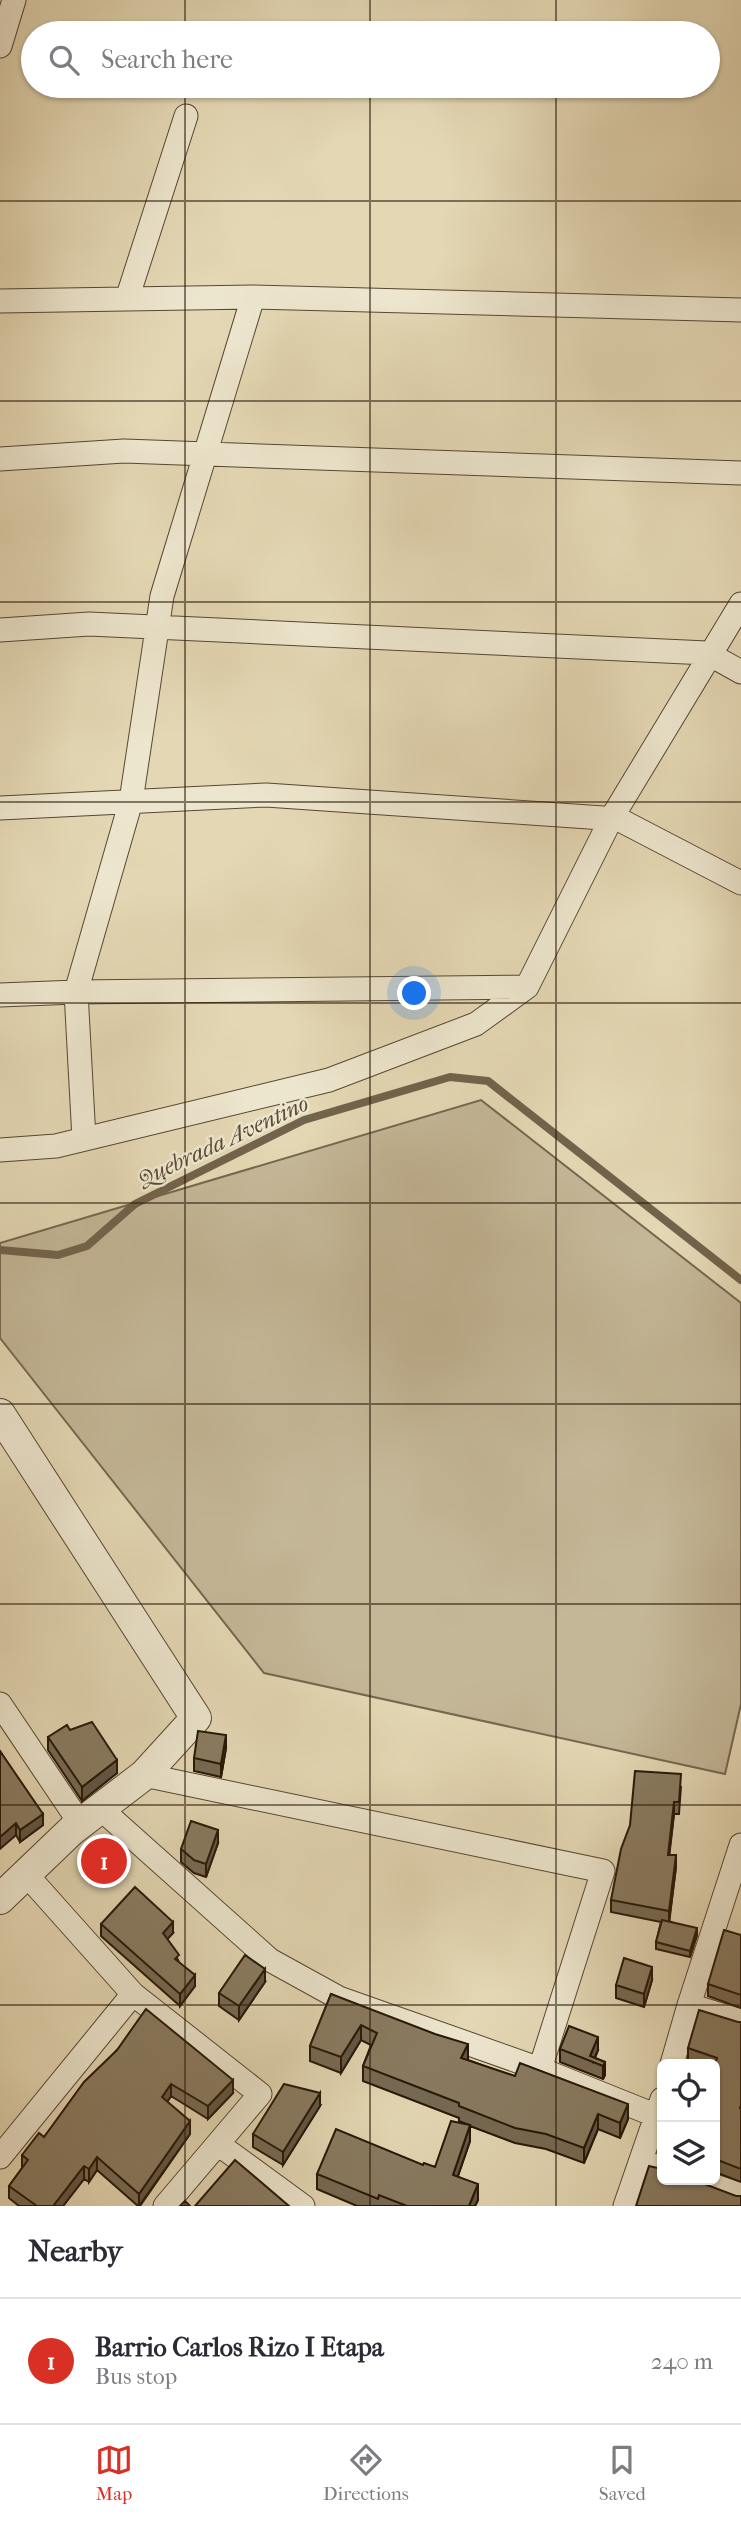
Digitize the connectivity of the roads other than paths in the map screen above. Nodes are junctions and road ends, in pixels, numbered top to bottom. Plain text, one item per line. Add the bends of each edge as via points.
1 (14, 0) edge
2 (0, 46) edge
3 (186, 116) dead end
4 (253, 297) junction
5 (127, 299) junction
6 (0, 301) edge
7 (741, 310) edge
8 (206, 454) junction
9 (0, 459) edge
10 (741, 473) edge
11 (741, 604) edge
12 (158, 627) junction
13 (0, 630) edge
14 (710, 655) junction
15 (741, 672) edge
16 (131, 802) junction
17 (0, 808) edge
18 (611, 819) junction
19 (741, 883) edge
20 (527, 987) junction
21 (76, 992) junction
22 (0, 995) edge
23 (83, 1139) junction
24 (0, 1150) edge
25 (0, 1414) edge
26 (0, 1704) edge
27 (144, 1776) junction
28 (91, 1816) junction
29 (741, 1849) edge
30 (25, 1873) junction
31 (0, 1899) edge
32 (132, 1994) junction
33 (689, 2005) junction
34 (741, 2021) edge
35 (673, 2059) edge
36 (540, 2069) junction
37 (657, 2106) edge
38 (658, 2122) edge
39 (218, 2144) junction
40 (0, 2157) edge
41 (652, 2165) edge
42 (712, 2185) edge
43 (741, 2194) edge
44 (165, 2206) edge
45 (303, 2206) edge
46 (625, 2206) edge

1 - 2 street
3 - 5 street
4 - 5 street
4 - 7 street
4 - 8 street
5 - 6 street
8 - 9 street via 124,451
8 - 10 street
8 - 12 street via 162,596
11 - 14 street
12 - 13 street via 89,624
12 - 14 street
12 - 16 street
14 - 15 street
14 - 18 street
16 - 17 street
16 - 18 street via 266,795
16 - 21 street
18 - 19 street
18 - 20 street
20 - 21 street
20 - 23 street via 476,1024 329,1080
21 - 22 street
21 - 23 street
23 - 24 street
25 - 27 street via 196,1718
26 - 28 street
27 - 28 street
27 - 36 street via 603,1871
28 - 30 street
28 - 36 street via 270,1960 339,1998
29 - 33 street
30 - 31 street
30 - 32 street
32 - 39 street via 260,2094
32 - 40 street
33 - 34 street
33 - 35 street
36 - 37 street
38 - 41 street
39 - 44 street
39 - 45 street
41 - 46 street
42 - 43 street

